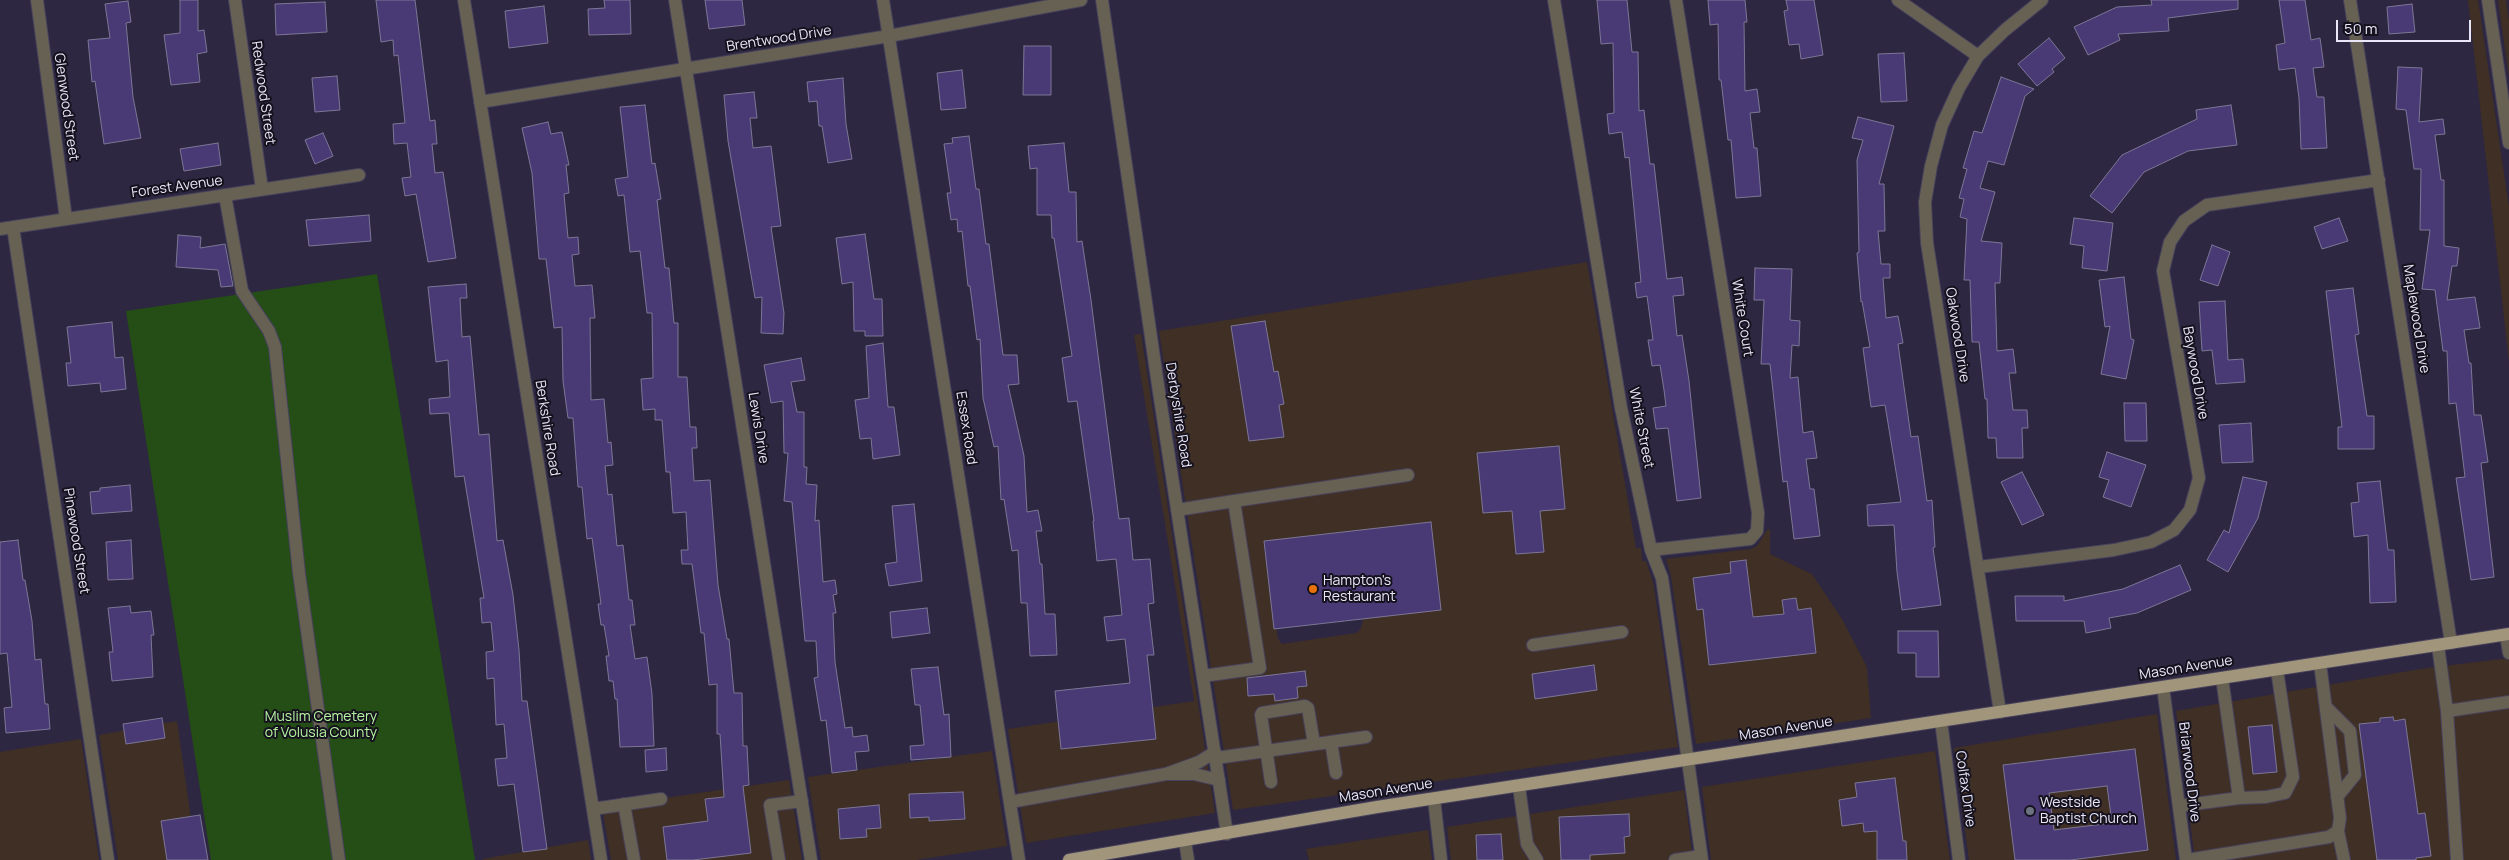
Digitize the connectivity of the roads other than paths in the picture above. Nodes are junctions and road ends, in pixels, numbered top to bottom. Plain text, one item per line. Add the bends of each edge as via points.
1 (37, 0) edge
2 (234, 0) edge
3 (464, 0) edge
4 (675, 0) edge
5 (883, 0) edge
6 (1082, 0) edge
7 (1102, 0) edge
8 (1554, 0) edge
9 (1676, 0) edge
10 (1898, 0) edge
11 (2042, 0) edge
12 (2350, 0) edge
13 (2488, 0) edge
14 (889, 36) junction
15 (1978, 56) junction
16 (686, 68) junction
17 (480, 102) junction
18 (2509, 143) edge
19 (359, 175) dead end
20 (2379, 180) junction
21 (262, 189) junction
22 (225, 195) junction
23 (66, 218) junction
24 (13, 227) junction
25 (0, 229) edge
26 (1408, 475) dead end
27 (1234, 501) junction
28 (1177, 510) junction
29 (1651, 550) junction
30 (1979, 566) junction
31 (1622, 632) dead end
32 (2508, 635) edge
33 (2444, 644) junction
34 (1533, 645) dead end
35 (2509, 653) edge
36 (2320, 663) junction
37 (2277, 670) junction
38 (1203, 676) junction
39 (2222, 678) junction
40 (2163, 687) junction
41 (2509, 702) edge
42 (2326, 707) junction
43 (2447, 711) junction
44 (2000, 712) junction
45 (1941, 721) junction
46 (1366, 737) dead end
47 (1331, 742) junction
48 (1314, 744) junction
49 (1266, 751) junction
50 (1215, 755) junction
51 (1689, 759) junction
52 (1336, 773) dead end
53 (1166, 774) junction
54 (1219, 780) junction
55 (1271, 782) dead end
56 (1519, 787) junction
57 (2338, 796) junction
58 (2238, 798) junction
59 (661, 799) dead end
60 (1434, 799) junction
61 (802, 801) junction
62 (1010, 802) junction
63 (624, 804) junction
64 (2179, 806) junction
65 (593, 809) junction
66 (2338, 832) junction
67 (1228, 834) junction
68 (1185, 841) junction
69 (1702, 858) edge
70 (108, 860) edge
71 (339, 860) edge
72 (601, 860) edge
73 (634, 860) edge
74 (779, 860) edge
75 (811, 860) edge
76 (1019, 860) edge
77 (1069, 860) edge
78 (1188, 860) edge
79 (1441, 860) edge
80 (1537, 860) edge
81 (1675, 860) edge
82 (1959, 860) edge
83 (2186, 860) edge
84 (2344, 860) edge
85 (2458, 860) edge

1 - 23 street, Glenwood Street
2 - 21 street, Redwood Street
3 - 17 street, Berkshire Road
4 - 16 street, Lewis Drive
5 - 14 street, Essex Road
6 - 14 street, Brentwood Drive
7 - 28 street, Derbyshire Road
8 - 29 street, White Street via 1621,408
9 - 29 street, White Court via 1758,531 1750,539
10 - 15 street
11 - 15 street, Oakwood Drive
12 - 20 street, Maplewood Drive
13 - 18 street
14 - 16 street, Brentwood Drive
14 - 62 street, Essex Road
15 - 30 street, Oakwood Drive via 1942,125 1930,166 1925,202 1927,243
16 - 17 street, Brentwood Drive
16 - 61 street, Lewis Drive
17 - 65 street, Berkshire Road
19 - 21 street, Forest Avenue
20 - 30 street, Baywood Drive via 2207,205 2184,221 2170,242 2163,271 2198,478 2190,510 2174,530 2151,542 2114,550
20 - 33 street, Maplewood Drive
21 - 22 street, Forest Avenue
22 - 23 street, Forest Avenue
22 - 71 street via 242,291 269,331 275,347 299,573
23 - 24 street, Forest Avenue
24 - 25 street, Forest Avenue
24 - 70 street, Pinewood Street
26 - 27 street
27 - 28 street
27 - 38 street via 1260,668
28 - 38 street, Derbyshire Road
29 - 51 street, White Street via 1662,578
30 - 44 street, Oakwood Drive
31 - 34 street
32 - 33 main road, Mason Avenue
32 - 35 street
33 - 36 main road, Mason Avenue
33 - 43 street, Maplewood Drive
36 - 37 main road, Mason Avenue
36 - 42 street
37 - 39 main road, Mason Avenue
37 - 58 street via 2293,777 2285,793 2266,798
38 - 50 street, Derbyshire Road
39 - 40 main road, Mason Avenue
39 - 58 street
40 - 44 main road, Mason Avenue
40 - 64 street, Briarwood Drive
41 - 43 street
42 - 57 street
42 - 57 street via 2350,731 2355,775
43 - 85 street, Maplewood Drive
44 - 45 main road, Mason Avenue
45 - 51 main road, Mason Avenue
45 - 82 street, Colfax Drive
46 - 47 street
47 - 48 street
47 - 52 street
48 - 49 street
48 - 49 street via 1305,706 1262,712
49 - 50 street
49 - 55 street
50 - 53 street
50 - 54 street, Derbyshire Road
51 - 56 main road, Mason Avenue
51 - 69 street, White Street
53 - 54 street via 1194,774
53 - 62 street
54 - 67 street, Derbyshire Road
56 - 60 main road, Mason Avenue
56 - 80 street via 1527,844
57 - 66 street
58 - 64 street
59 - 63 street
60 - 67 main road, Mason Avenue
60 - 79 street
61 - 74 street via 770,805
61 - 75 street, Lewis Drive
62 - 76 street, Essex Road
63 - 65 street
63 - 73 street
64 - 83 street, Briarwood Drive
65 - 72 street, Berkshire Road
66 - 83 street via 2329,837
66 - 84 street
67 - 68 main road, Mason Avenue
68 - 77 main road, Mason Avenue
68 - 78 street
69 - 81 street

